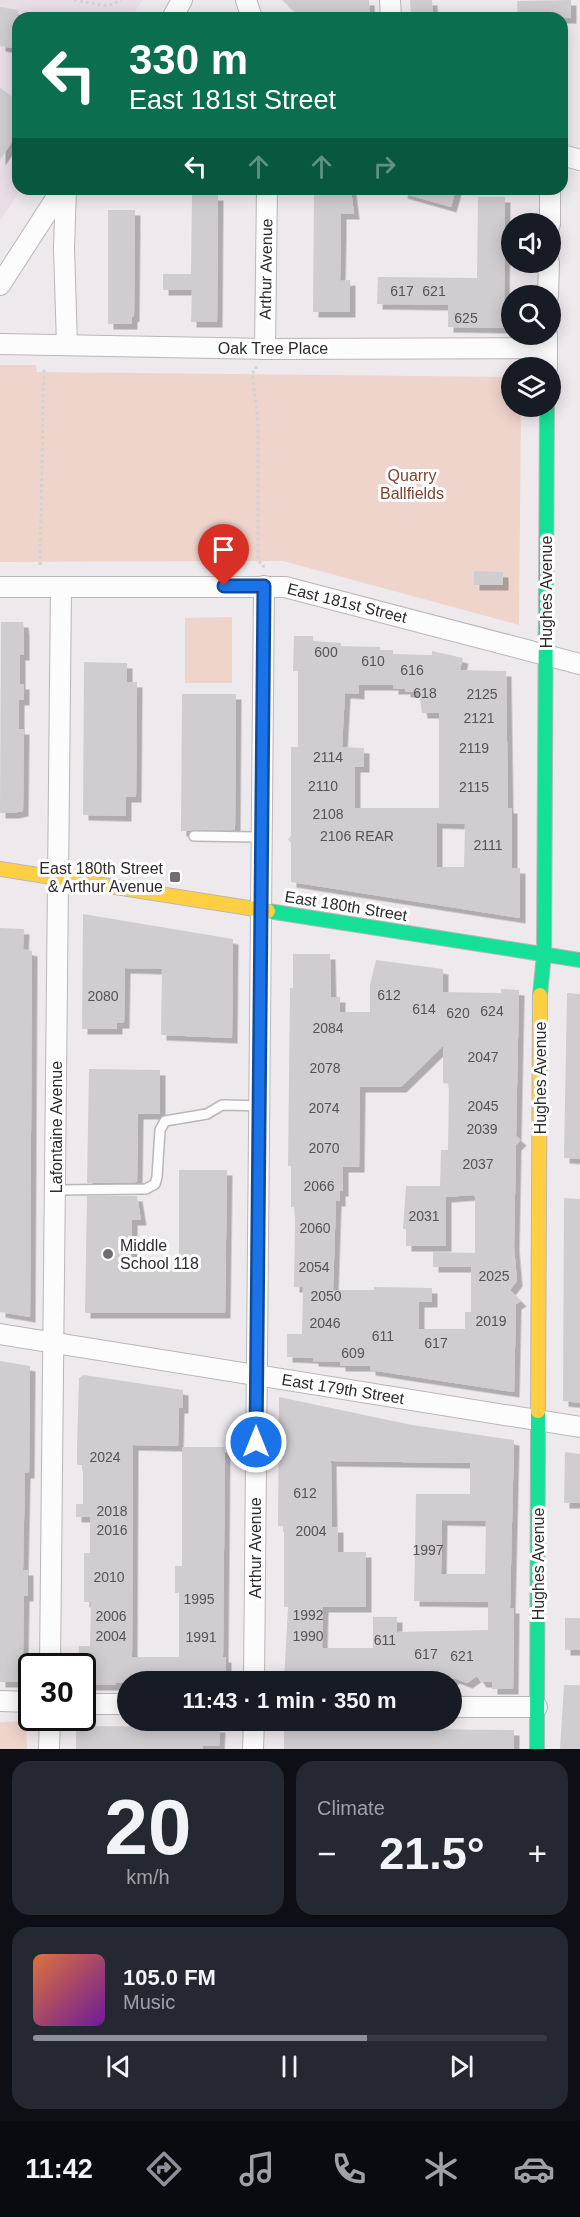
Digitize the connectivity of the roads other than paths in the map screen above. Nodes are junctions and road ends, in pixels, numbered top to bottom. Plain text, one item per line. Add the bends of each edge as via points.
1 (60, 195) edge
2 (64, 195) edge
3 (267, 195) edge
4 (550, 195) edge
5 (550, 213) edge
6 (0, 285) edge
7 (0, 344) edge
8 (67, 345) junction
9 (260, 349) junction
10 (547, 350) edge
11 (547, 417) edge
12 (264, 586) junction
13 (0, 587) edge
14 (61, 587) junction
15 (546, 655) junction
16 (580, 664) edge
17 (194, 836) dead end
18 (263, 837) junction
19 (0, 869) edge
20 (59, 878) junction
21 (262, 910) junction
22 (544, 954) junction
23 (580, 960) edge
24 (261, 1106) junction
25 (57, 1190) junction
26 (0, 1334) edge
27 (53, 1343) junction
28 (256, 1375) junction
29 (539, 1421) junction
30 (580, 1427) edge
31 (50, 1653) edge
32 (254, 1671) edge
33 (0, 1701) edge
34 (18, 1702) edge
35 (96, 1704) edge
36 (117, 1704) edge
37 (462, 1707) edge
38 (537, 1707) junction
39 (50, 1731) edge
40 (254, 1731) edge
41 (50, 1749) edge
42 (253, 1749) edge
43 (537, 1749) edge

1 - 6 street
2 - 8 street
3 - 9 street, Arthur Avenue
4 - 5 street
7 - 8 street, Oak Tree Place
8 - 9 street, Oak Tree Place
9 - 10 street, Oak Tree Place
11 - 15 street, Hughes Avenue
12 - 14 street, East 181st Street
12 - 15 street, East 181st Street via 307,590
12 - 18 street, Arthur Avenue
13 - 14 street, East 181st Street
14 - 20 street, Lafontaine Avenue
15 - 16 street, East 181st Street
15 - 22 street, Hughes Avenue
17 - 18 lane
18 - 21 street, Arthur Avenue
19 - 20 street, East 180th Street
20 - 21 street, East 180th Street
20 - 25 street, Lafontaine Avenue
21 - 22 street, East 180th Street
21 - 24 street, Arthur Avenue
22 - 23 street, East 180th Street
22 - 29 street, Hughes Avenue via 540,981
24 - 25 lane via 222,1105 207,1114 165,1121 160,1130 157,1177 155,1184 146,1189
24 - 28 street, Arthur Avenue
25 - 27 street, Lafontaine Avenue
26 - 27 street, East 179th Street
27 - 28 street, East 179th Street
27 - 31 street, Lafontaine Avenue
28 - 29 street, East 179th Street
28 - 32 street, Arthur Avenue
29 - 30 street, East 179th Street
29 - 38 street, Hughes Avenue
33 - 34 street
35 - 36 street
37 - 38 street
38 - 43 street, Hughes Avenue
39 - 41 street
40 - 42 street

